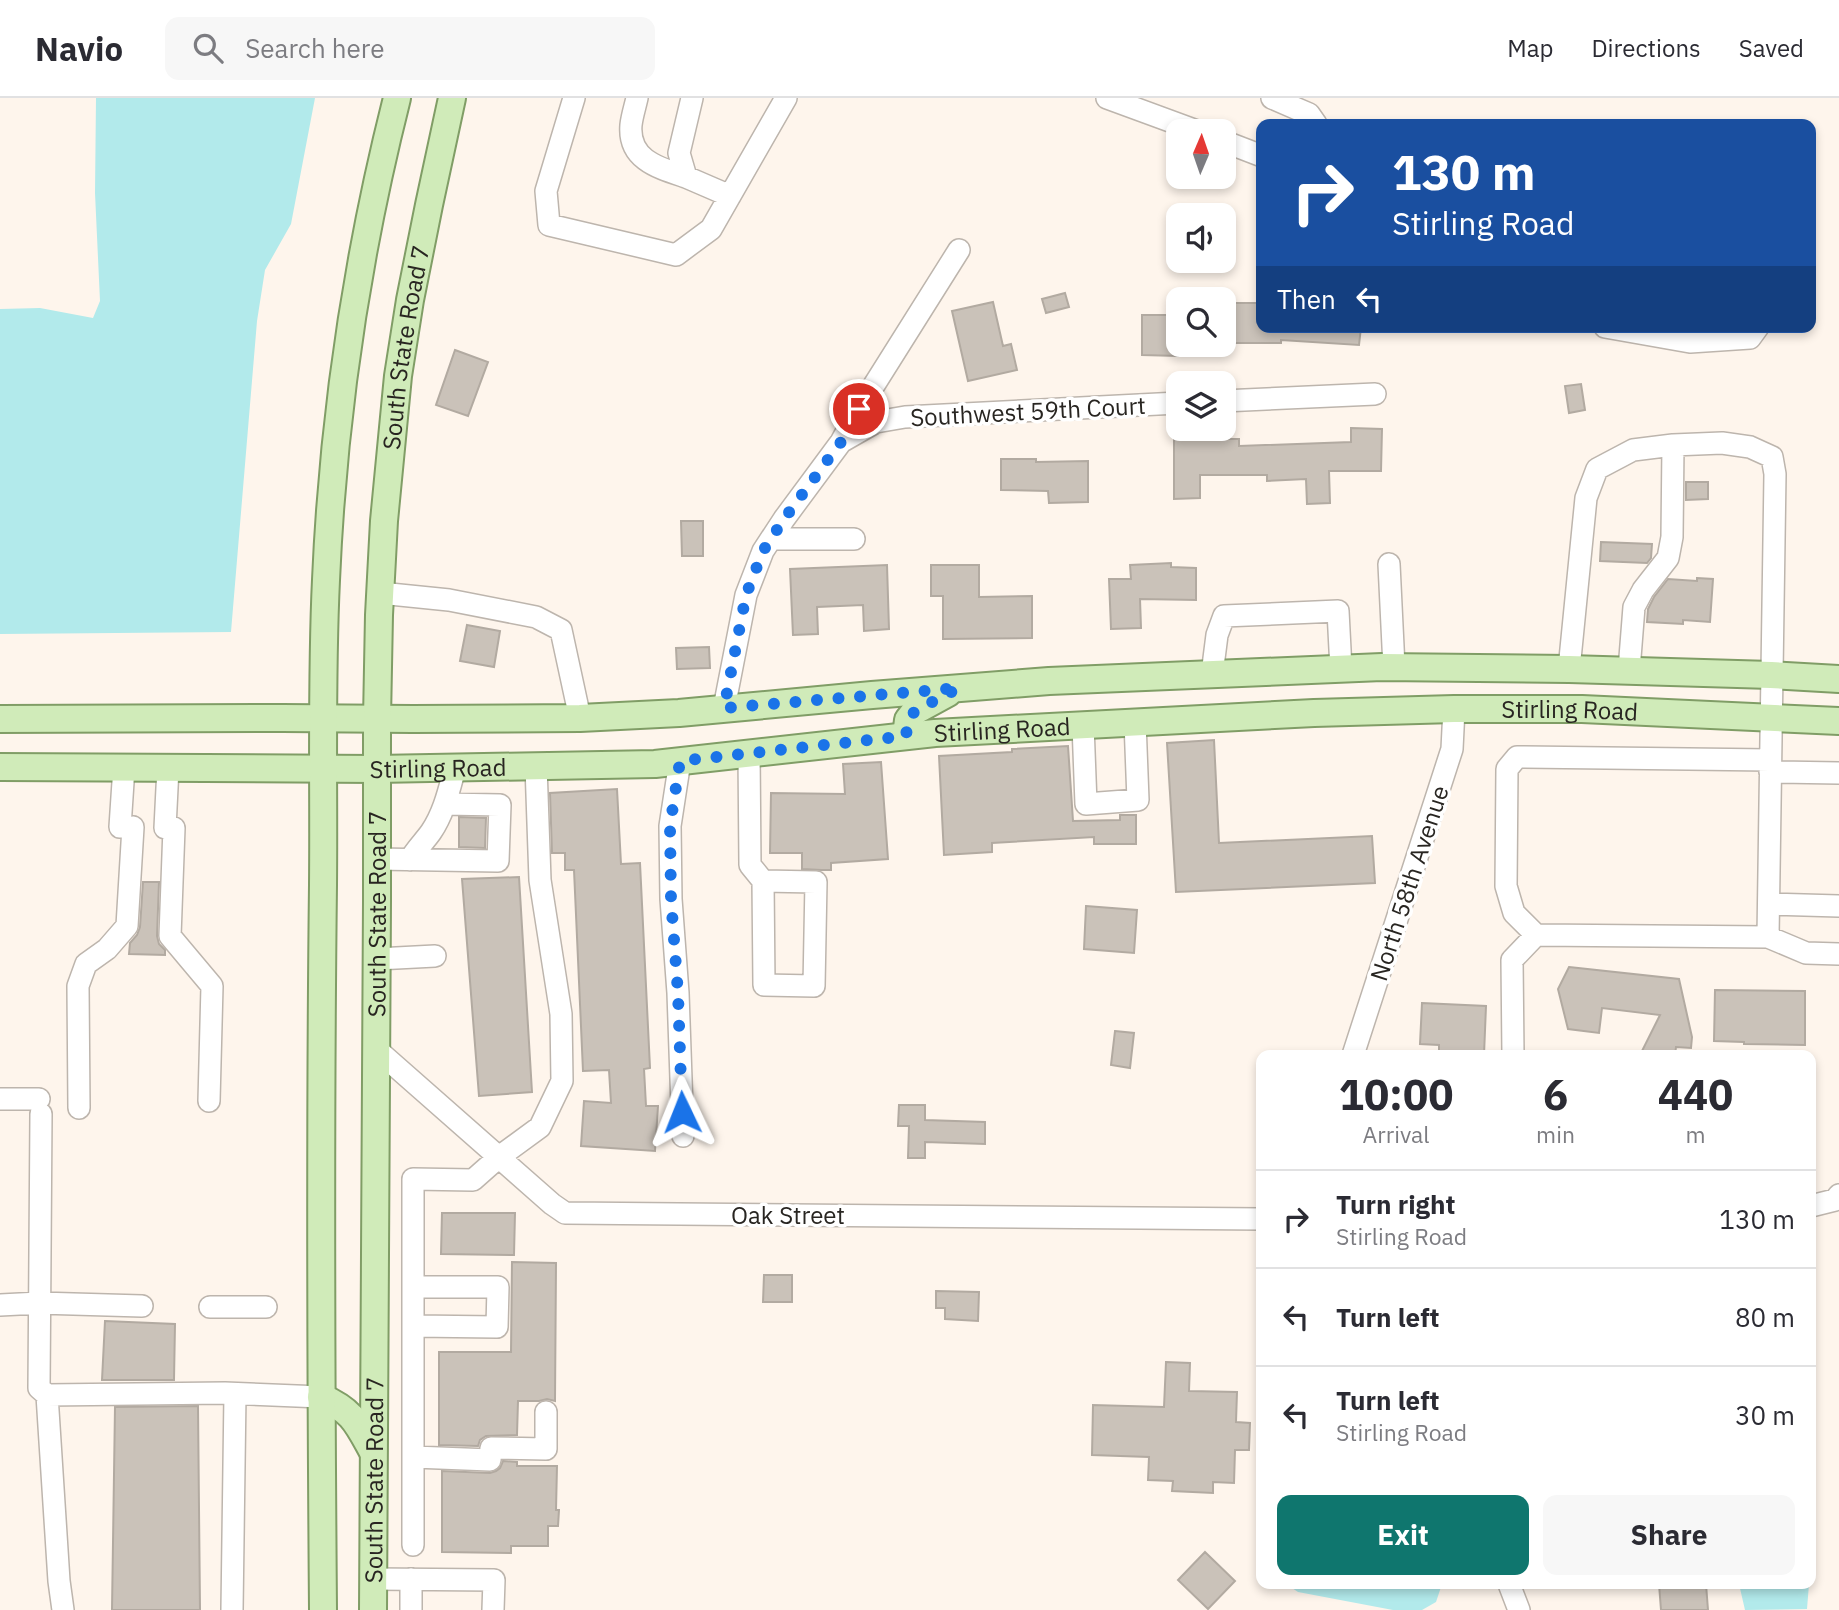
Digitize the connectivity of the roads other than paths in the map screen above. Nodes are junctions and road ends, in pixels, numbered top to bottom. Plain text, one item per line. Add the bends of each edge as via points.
1 (397, 98) edge
2 (452, 98) edge
3 (574, 98) edge
4 (637, 98) edge
5 (692, 98) edge
6 (786, 98) edge
7 (1107, 98) edge
8 (1272, 98) edge
9 (1313, 119) edge
10 (1166, 120) edge
11 (1236, 146) edge
12 (1256, 154) edge
13 (686, 177) junction
14 (730, 196) junction
15 (959, 250) dead end
16 (1639, 333) edge
17 (1754, 333) edge
18 (1375, 394) dead end
19 (1236, 400) edge
20 (1166, 404) edge
21 (841, 442) junction
22 (1673, 445) junction
23 (771, 539) junction
24 (854, 539) dead end
25 (1389, 564) dead end
26 (380, 593) junction
27 (1394, 667) junction
28 (1569, 668) junction
29 (1341, 669) junction
30 (1629, 670) junction
31 (1212, 674) junction
32 (1771, 675) junction
33 (1839, 679) edge
34 (959, 688) junction
35 (724, 708) junction
36 (1454, 709) junction
37 (1771, 716) junction
38 (322, 718) junction
39 (580, 718) junction
40 (0, 719) edge
41 (377, 719) junction
42 (1839, 720) edge
43 (1135, 722) junction
44 (1083, 725) junction
45 (906, 736) junction
46 (748, 752) junction
47 (680, 761) junction
48 (0, 766) edge
49 (536, 766) junction
50 (1770, 766) junction
51 (124, 767) junction
52 (168, 768) junction
53 (455, 768) junction
54 (323, 769) junction
55 (377, 769) junction
56 (1831, 773) edge
57 (445, 804) junction
58 (376, 859) junction
59 (410, 860) junction
60 (763, 881) junction
61 (1769, 904) junction
62 (1830, 906) edge
63 (1536, 935) junction
64 (1768, 937) junction
65 (1839, 954) edge
66 (435, 956) dead end
67 (377, 959) junction
68 (376, 1049) junction
69 (1355, 1050) edge
70 (1513, 1050) edge
71 (0, 1099) edge
72 (209, 1101) dead end
73 (79, 1108) dead end
74 (683, 1136) dead end
75 (499, 1157) junction
76 (1839, 1195) edge
77 (1816, 1205) edge
78 (1256, 1219) edge
79 (414, 1287) junction
80 (40, 1303) junction
81 (0, 1305) edge
82 (142, 1306) dead end
83 (210, 1307) dead end
84 (266, 1307) dead end
85 (414, 1326) junction
86 (235, 1394) junction
87 (47, 1395) junction
88 (321, 1397) junction
89 (546, 1412) dead end
90 (374, 1454) junction
91 (414, 1458) junction
92 (412, 1545) dead end
93 (373, 1579) junction
94 (411, 1579) junction
95 (1511, 1589) edge
96 (63, 1610) edge
97 (232, 1610) edge
98 (323, 1610) edge
99 (373, 1610) edge
100 (411, 1610) edge
101 (493, 1610) edge
102 (1519, 1610) edge

1 - 38 main road, South State Road 7 via 365,242 342,396 326,577
2 - 26 main road, South State Road 7 via 398,376
3 - 14 street via 546,191 549,225 676,255 711,229
4 - 13 street via 631,127 634,148 652,165
5 - 13 street via 679,153
6 - 14 street
7 - 10 street
8 - 9 street
11 - 12 street
13 - 14 street
15 - 21 street
16 - 17 street via 1690,342 1750,338
18 - 19 street
20 - 21 street, Southwest 59th Court via 905,417 876,422
21 - 23 street
22 - 28 street via 1633,450 1597,469 1586,498
22 - 30 street via 1668,558 1634,607
22 - 32 street via 1722,443 1750,447 1772,457
23 - 24 street
23 - 35 street via 746,595
25 - 27 street
26 - 39 street via 449,600 536,617 561,630
26 - 41 main road, South State Road 7
27 - 28 main road, Stirling Road
27 - 29 main road, Stirling Road
28 - 30 main road, Stirling Road
29 - 31 main road, Stirling Road
29 - 31 street via 1338,611 1224,616
30 - 32 main road, Stirling Road
31 - 34 main road, Stirling Road
32 - 33 main road, Stirling Road
32 - 37 street
34 - 35 main road, Stirling Road
34 - 45 main road via 915,711 908,720
35 - 39 main road, Stirling Road
36 - 37 main road, Stirling Road
36 - 43 main road, Stirling Road
36 - 69 street, North 58th Avenue via 1452,749
37 - 42 main road, Stirling Road
37 - 50 street
38 - 40 main road, Stirling Road
38 - 41 main road, Stirling Road
38 - 54 main road, South State Road 7
39 - 41 main road, Stirling Road
41 - 55 main road, South State Road 7
43 - 44 main road, Stirling Road
43 - 44 street via 1138,800 1086,804
44 - 45 main road, Stirling Road
45 - 46 main road, Stirling Road
46 - 47 main road, Stirling Road
46 - 60 street via 750,865
47 - 49 main road, Stirling Road
47 - 74 street via 670,826
48 - 51 main road, Stirling Road
49 - 53 main road, Stirling Road
49 - 75 street via 540,880 561,1014 562,1081 540,1127
50 - 56 street
50 - 61 street
50 - 63 street via 1517,757 1507,769 1506,886 1514,913
51 - 52 main road, Stirling Road
51 - 73 street via 127,926 86,964 78,986
52 - 54 main road, Stirling Road
52 - 72 street via 170,936 212,986
53 - 55 main road, Stirling Road
53 - 57 street
54 - 55 main road, Stirling Road
54 - 88 main road, South State Road 7
55 - 58 main road, South State Road 7
57 - 59 street
57 - 59 street via 500,806 498,861
58 - 59 street
58 - 67 main road, South State Road 7
60 - 60 street via 764,985 814,986 816,882
61 - 62 street
61 - 64 street
63 - 64 street
63 - 70 street via 1513,960
64 - 65 street via 1806,953
66 - 67 street
67 - 68 main road, South State Road 7
68 - 75 street, Oak Street
68 - 90 main road, South State Road 7
71 - 80 street via 40,1106
75 - 78 street, Oak Street via 565,1213
75 - 79 street via 473,1180 413,1179
76 - 77 street
79 - 85 street
79 - 85 street via 498,1287 497,1327
80 - 81 street
80 - 82 street
80 - 87 street via 39,1388
83 - 84 street
85 - 91 street
86 - 87 street
86 - 88 street
86 - 97 street
87 - 96 street
88 - 90 main road via 355,1419
88 - 98 main road, South State Road 7
89 - 91 street via 546,1449 491,1448 491,1460
90 - 93 main road, South State Road 7
91 - 92 street
93 - 94 street
93 - 99 main road, South State Road 7
94 - 100 street
94 - 101 street via 494,1580
95 - 102 street

